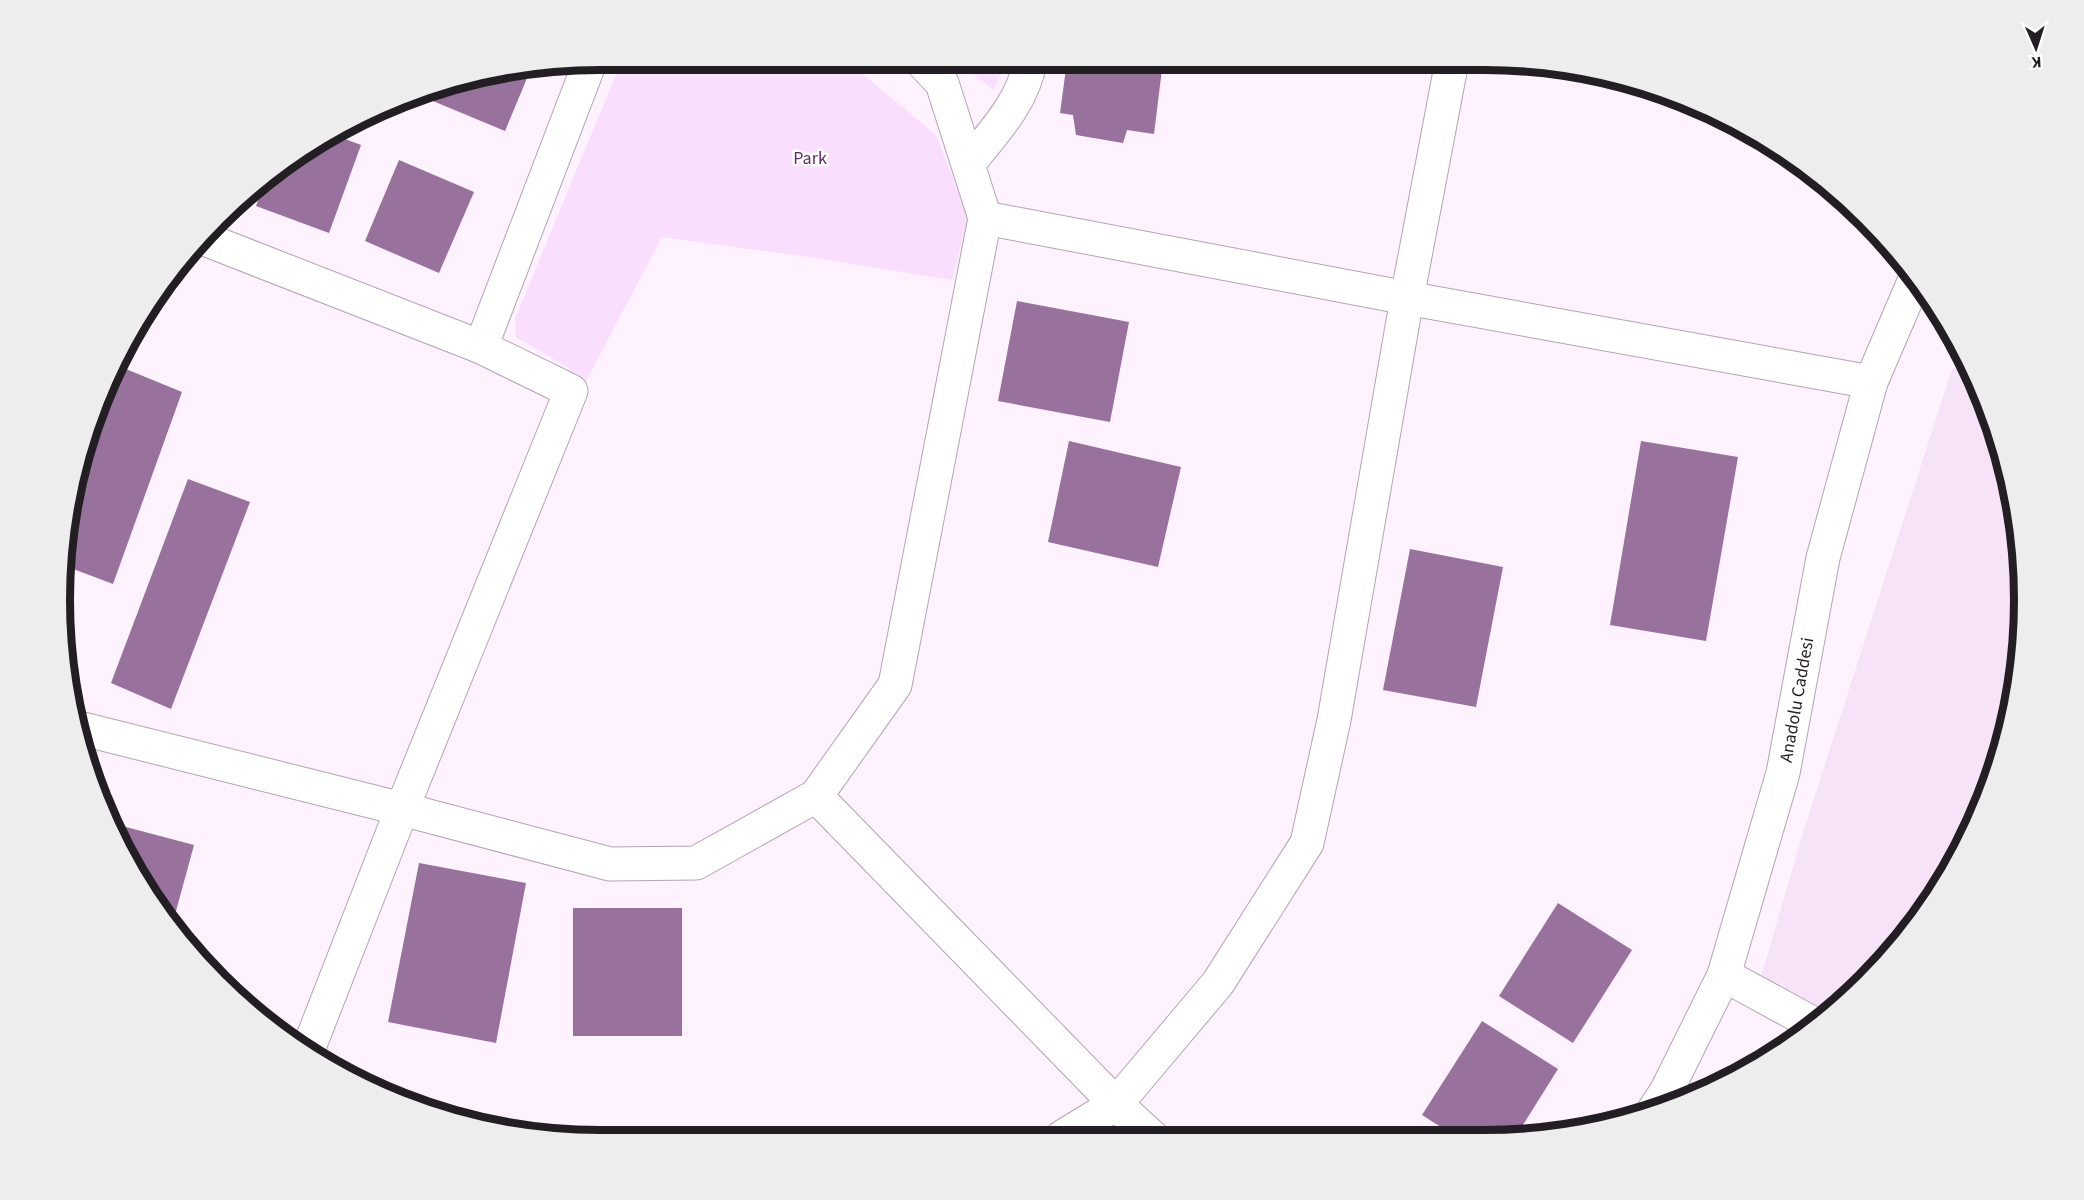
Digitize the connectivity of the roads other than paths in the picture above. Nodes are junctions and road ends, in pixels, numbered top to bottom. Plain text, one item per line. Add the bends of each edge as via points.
1 (930, 70) edge
2 (1028, 70) edge
3 (1450, 70) edge
4 (587, 71) edge
5 (968, 164) junction
6 (985, 218) junction
7 (211, 242) edge
8 (1911, 288) edge
9 (1407, 298) junction
10 (481, 347) junction
11 (1871, 382) junction
12 (87, 730) edge
13 (816, 796) junction
14 (402, 809) junction
15 (1724, 975) junction
16 (1806, 1020) edge
17 (311, 1043) edge
18 (1662, 1098) edge
19 (1116, 1104) junction
20 (1073, 1130) edge
21 (1144, 1130) edge

1 - 5 street via 942,83
2 - 5 street via 1008,114
3 - 9 street
4 - 10 street
5 - 6 street
6 - 9 street
6 - 13 street via 895,685
7 - 10 street
8 - 11 street, Anadolu Caddesi
9 - 11 street
9 - 19 street via 1334,720 1307,843 1218,983
10 - 14 street via 572,391
11 - 15 street, Anadolu Caddesi via 1823,558 1783,773
12 - 14 street
13 - 14 street via 696,863 610,864
13 - 19 street
14 - 17 street
15 - 16 street
15 - 18 street, Anadolu Caddesi
19 - 20 street
19 - 21 street

